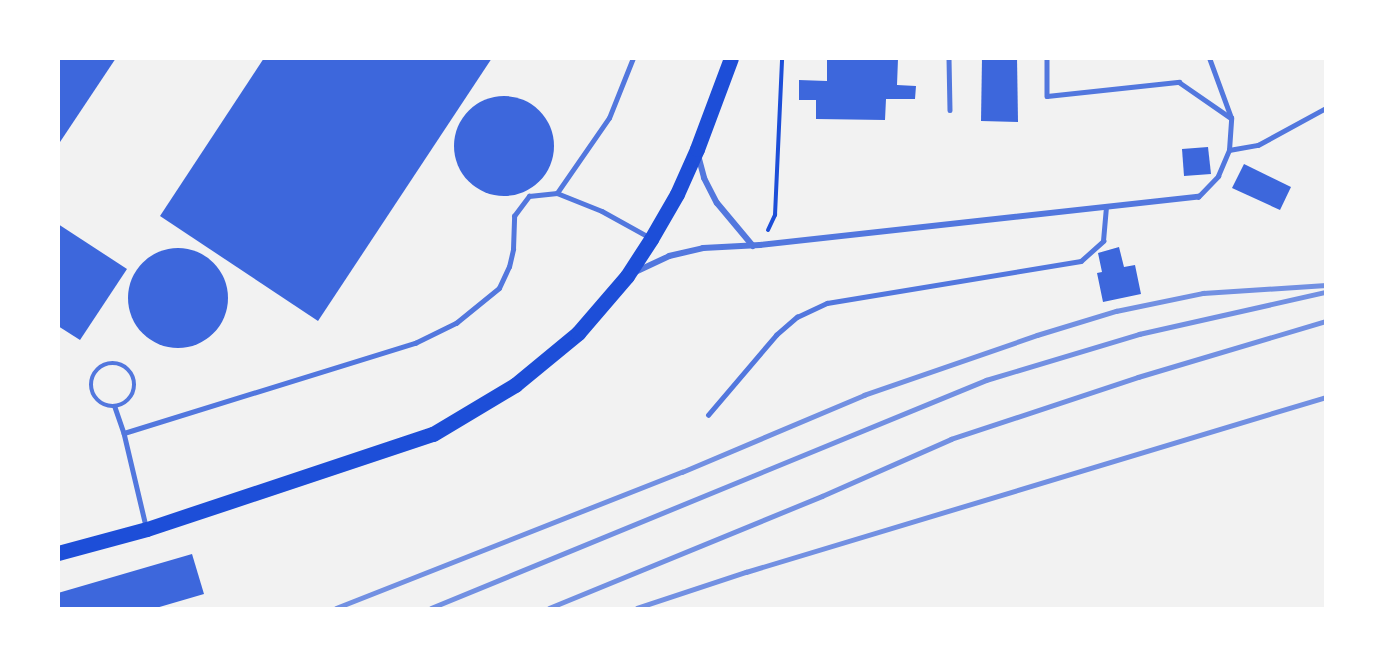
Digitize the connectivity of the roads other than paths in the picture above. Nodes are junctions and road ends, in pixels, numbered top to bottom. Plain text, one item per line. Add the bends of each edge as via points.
1 (633, 58) edge
2 (731, 58) edge
3 (949, 58) edge
4 (1047, 58) edge
5 (1209, 58) edge
6 (1326, 108) edge
7 (950, 110) dead end
8 (1231, 118) junction
9 (697, 149) junction
10 (1229, 150) junction
11 (557, 193) junction
12 (1198, 198) joint
13 (1106, 208) junction
14 (651, 239) junction
15 (757, 245) junction
16 (627, 276) junction
17 (115, 407) junction
18 (708, 415) dead end
19 (124, 433) junction
20 (147, 529) junction
21 (58, 553) edge

1 - 11 lane via 609,118
2 - 9 main road
3 - 7 lane
4 - 8 lane via 1047,96 1179,82
5 - 8 lane
6 - 10 lane via 1258,145
8 - 10 lane
9 - 14 main road
9 - 15 street via 704,178 717,203
10 - 12 lane via 1218,176
11 - 14 lane via 602,211
11 - 19 lane via 529,196 514,216 513,249 499,288 456,322 415,343
12 - 13 street
13 - 15 street
13 - 18 lane via 1103,241 1081,261 827,303 797,317 776,335
14 - 16 main road
15 - 16 street via 703,248 669,256
16 - 20 main road via 578,333 515,385 433,434
17 - 17 lane via 128,402 135,383 130,370 110,364 93,376 92,392 101,404
17 - 19 lane
19 - 20 lane
20 - 21 main road

